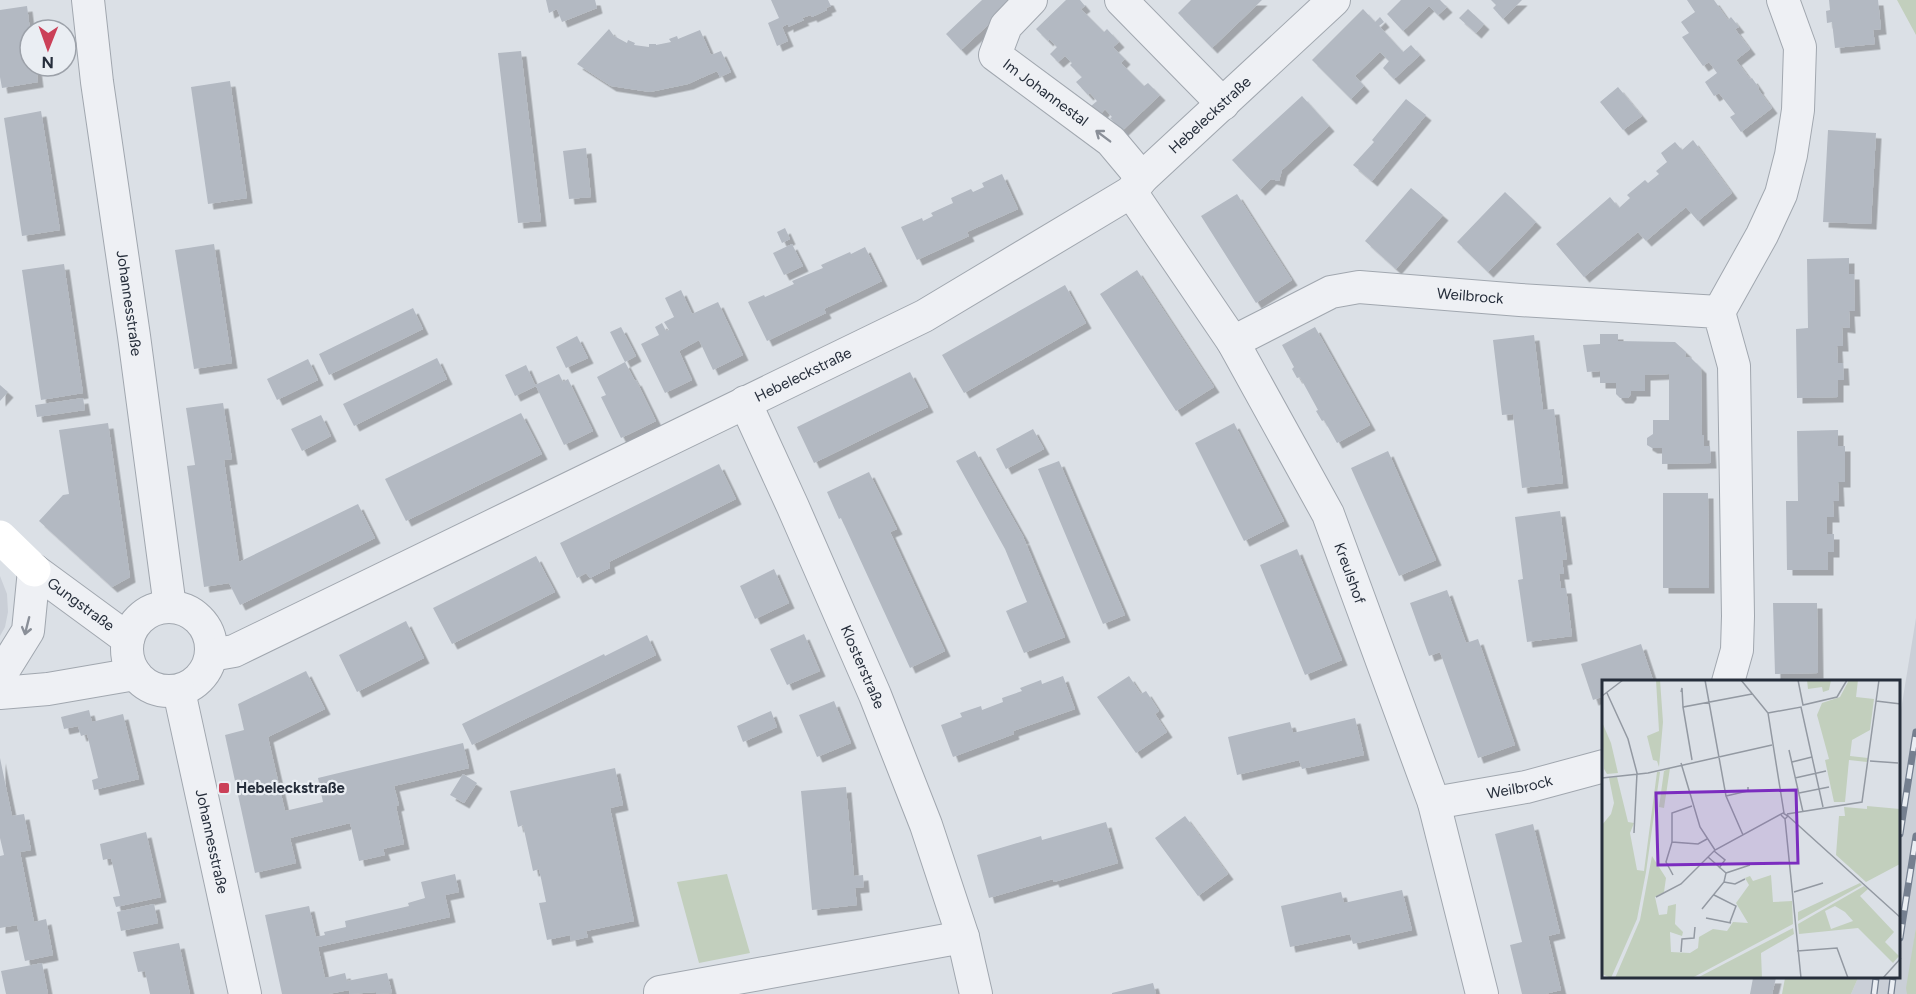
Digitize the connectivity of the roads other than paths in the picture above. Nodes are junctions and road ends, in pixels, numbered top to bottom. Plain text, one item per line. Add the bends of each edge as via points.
1 (88, 0) edge
2 (1031, 0) edge
3 (1121, 0) edge
4 (1334, 0) edge
5 (1783, 0) edge
6 (1223, 104) junction
7 (1137, 185) junction
8 (1719, 312) junction
9 (1233, 342) junction
10 (745, 402) junction
11 (0, 537) edge
12 (34, 570) junction
13 (170, 607) junction
14 (128, 639) junction
15 (212, 655) junction
16 (135, 674) junction
17 (0, 676) edge
18 (1729, 680) edge
19 (179, 691) junction
20 (0, 693) edge
21 (1602, 767) edge
22 (1434, 803) junction
23 (963, 937) junction
24 (245, 994) edge
25 (660, 994) edge
26 (976, 994) edge
27 (1482, 994) edge

1 - 13 street, Johannesstraße
7 -> 2 street, Im Johannestal via 1111,141 995,55 1006,26
3 - 6 street
4 - 6 street, Hebeleckstraße
5 - 8 street via 1800,47 1798,110 1791,155 1781,194
6 - 7 street, Hebeleckstraße
7 - 9 street, Kreulshof
7 - 10 street, Hebeleckstraße via 924,316
8 - 9 street, Weilbrock via 1359,287 1331,292
8 - 18 street via 1734,366 1738,616 1737,650
9 - 22 street, Kreulshof via 1328,514
10 - 15 street, Hebeleckstraße via 234,651
10 - 23 street, Klosterstraße via 875,695 926,825
11 - 12 street, Gungstraße
12 - 14 street, Gungstraße
12 -> 17 street, Gungstraße via 28,631
13 - 14 street via 148,612
13 - 15 street via 193,614 202,622 210,638
14 - 16 street via 128,657
15 - 19 street via 204,674
16 - 19 street via 159,691
16 - 20 street
19 - 24 street, Johannesstraße
21 - 22 street, Weilbrock via 1526,787
22 - 27 street, Kreulshof
23 - 25 street
23 - 26 street, Klosterstraße

